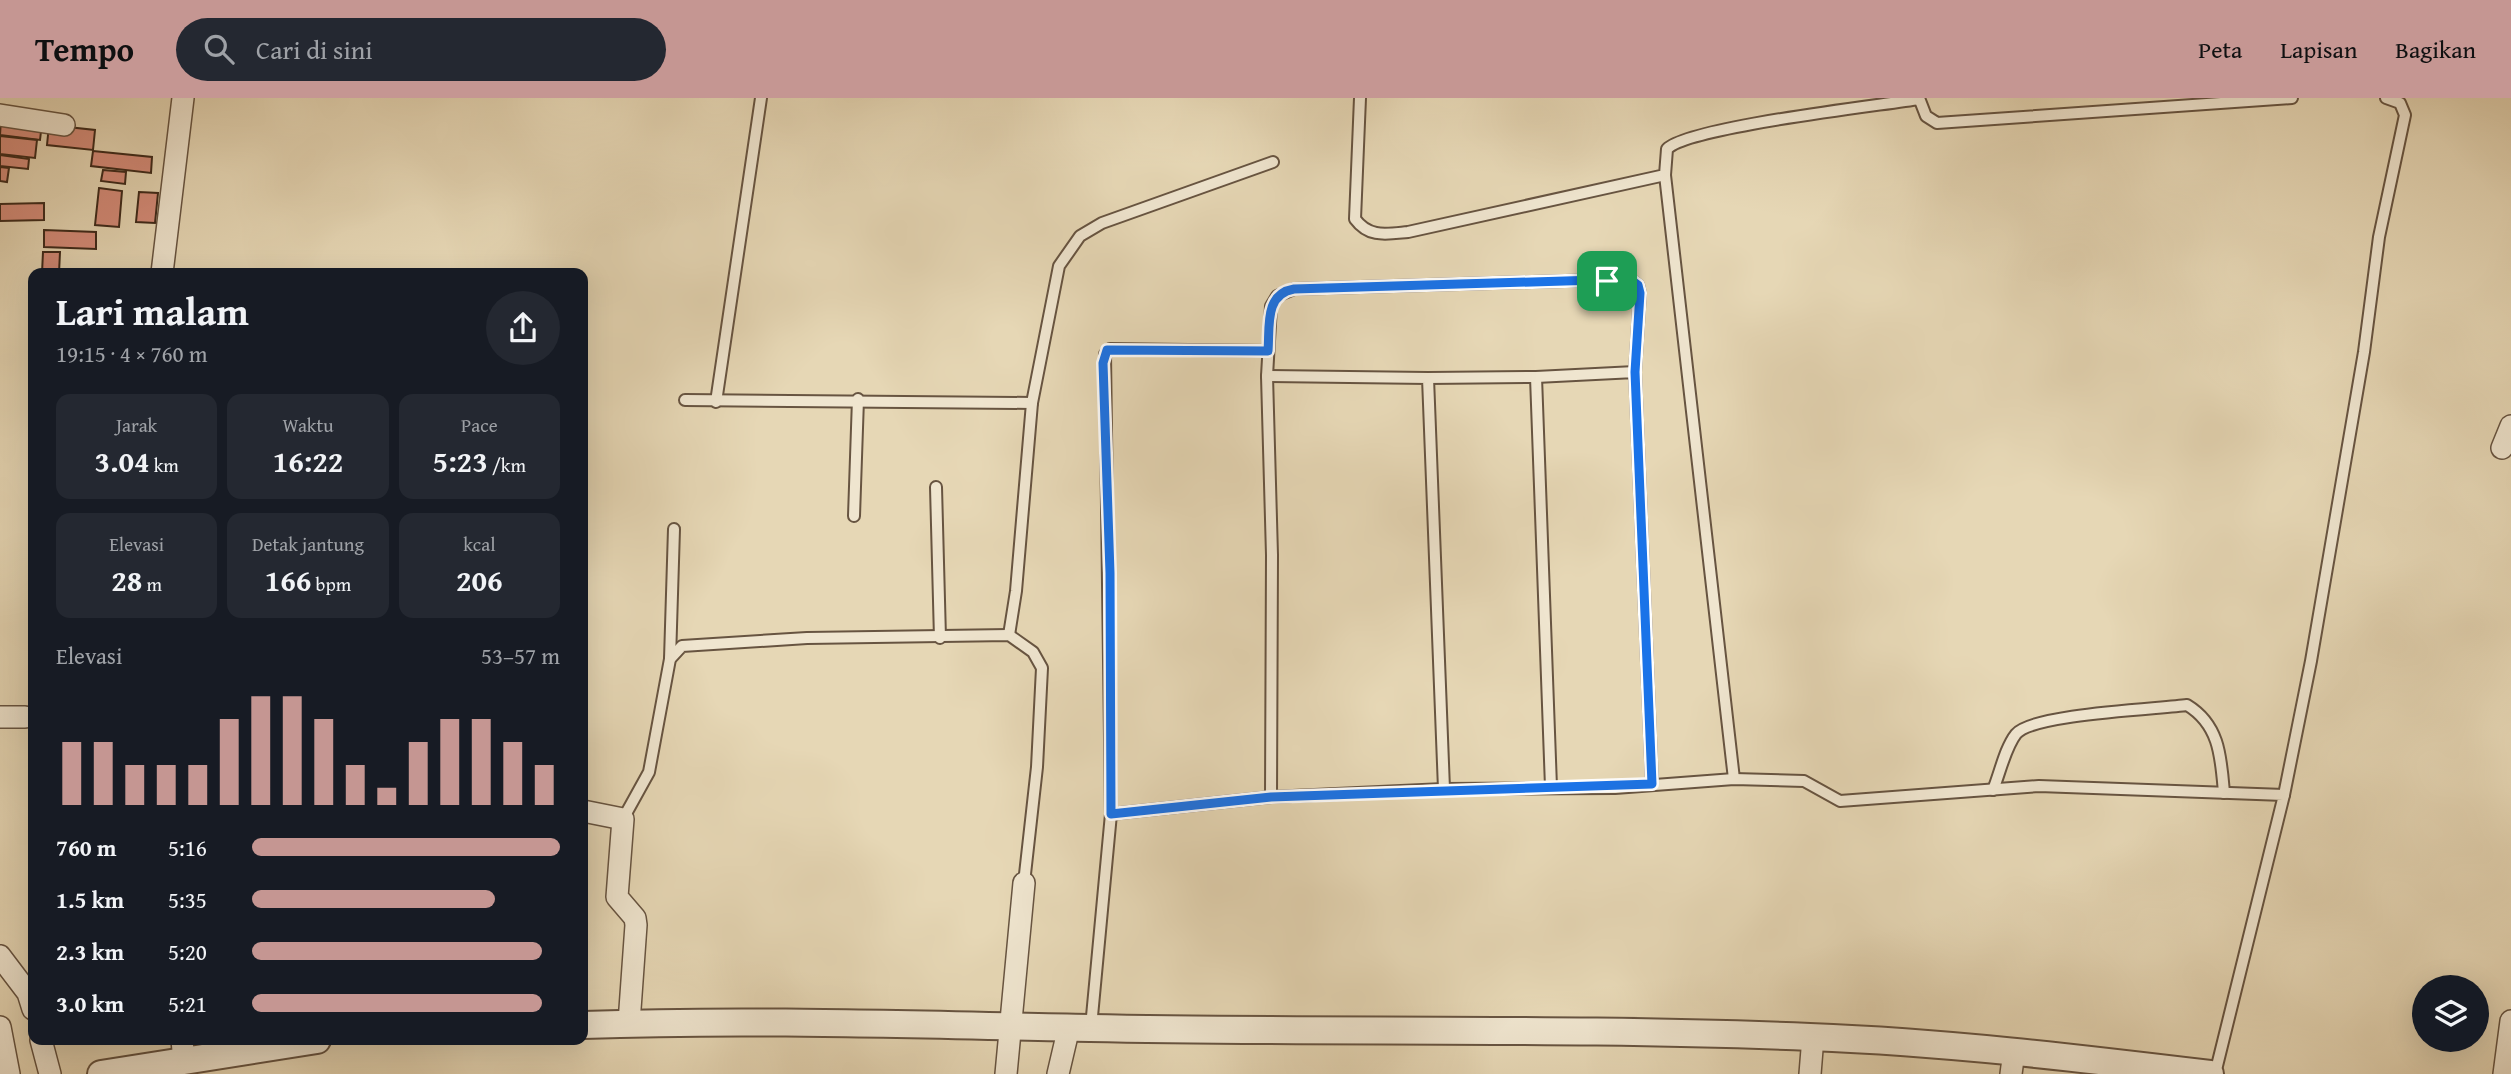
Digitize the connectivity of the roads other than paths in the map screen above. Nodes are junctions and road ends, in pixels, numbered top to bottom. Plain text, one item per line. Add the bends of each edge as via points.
1 (183, 98) edge
2 (761, 98) edge
3 (1360, 98) edge
4 (1850, 98) edge
5 (1919, 98) edge
6 (2292, 98) edge
7 (2386, 98) edge
8 (1852, 110) junction
9 (0, 115) edge
10 (64, 125) dead end
11 (1273, 162) dead end
12 (1665, 175) junction
13 (163, 268) edge
14 (1268, 351) junction
15 (1635, 372) junction
16 (1267, 376) junction
17 (1536, 377) junction
18 (1428, 379) junction
19 (858, 399) junction
20 (685, 400) dead end
21 (716, 402) junction
22 (1032, 403) junction
23 (2511, 426) edge
24 (2502, 449) dead end
25 (936, 487) dead end
26 (854, 516) dead end
27 (674, 528) dead end
28 (1009, 635) junction
29 (940, 638) junction
30 (670, 659) junction
31 (0, 717) edge
32 (25, 717) dead end
33 (1734, 779) junction
34 (1652, 784) junction
35 (1551, 787) junction
36 (1444, 789) junction
37 (1993, 790) junction
38 (2224, 793) junction
39 (2284, 795) junction
40 (1271, 797) junction
41 (588, 812) edge
42 (1111, 814) junction
43 (623, 819) junction
44 (1024, 883) joint
45 (0, 956) edge
46 (28, 996) edge
47 (2511, 1021) edge
48 (629, 1023) junction
49 (588, 1025) edge
50 (1050, 1026) junction
51 (0, 1027) edge
52 (1813, 1037) junction
53 (42, 1045) edge
54 (250, 1045) edge
55 (183, 1050) edge
56 (2012, 1063) edge
57 (9, 1074) edge
58 (50, 1074) edge
59 (101, 1074) edge
60 (1006, 1074) edge
61 (1058, 1074) edge
62 (1810, 1074) edge
63 (2210, 1074) edge
64 (2215, 1074) edge
65 (2504, 1074) edge

1 - 13 street
2 - 21 lane
3 - 12 lane via 1354,219 1373,234 1408,232
4 - 8 lane
5 - 6 lane via 1926,116 1937,123
5 - 8 lane
7 - 39 lane via 2400,103 2405,116 2379,237 2364,352
8 - 12 lane via 1720,129 1679,140 1667,149
9 - 10 street
11 - 22 lane via 1102,223 1080,236 1059,266
12 - 33 lane
14 - 15 lane via 1271,306 1286,290 1630,279 1640,293
14 - 16 lane
14 - 42 lane via 1110,349 1105,354
15 - 17 lane
15 - 34 lane
16 - 18 lane
16 - 40 lane
17 - 18 lane
17 - 35 lane
18 - 36 lane
19 - 21 lane
19 - 22 lane
19 - 26 lane
20 - 21 lane
22 - 28 lane
23 - 24 street
25 - 29 lane
27 - 30 lane
28 - 29 lane
28 - 44 lane via 1033,652 1042,668
29 - 30 lane via 694,643 677,649
30 - 43 lane via 649,772
31 - 32 street
33 - 34 lane
33 - 37 lane via 1804,780 1840,801
34 - 35 lane
35 - 36 lane
36 - 40 lane
37 - 38 lane via 2039,786
37 - 38 lane via 2014,736 2029,725 2187,705 2214,732 2221,753
38 - 39 lane
39 - 64 lane
40 - 42 lane
41 - 43 street
42 - 50 lane
43 - 48 street via 617,900 636,925
44 - 50 street
45 - 46 street
47 - 65 street
48 - 49 street
48 - 50 street
50 - 52 street
50 - 60 street
50 - 61 street
51 - 57 street
52 - 56 street
52 - 62 street
53 - 58 street
54 - 55 street
55 - 59 street
56 - 63 street

